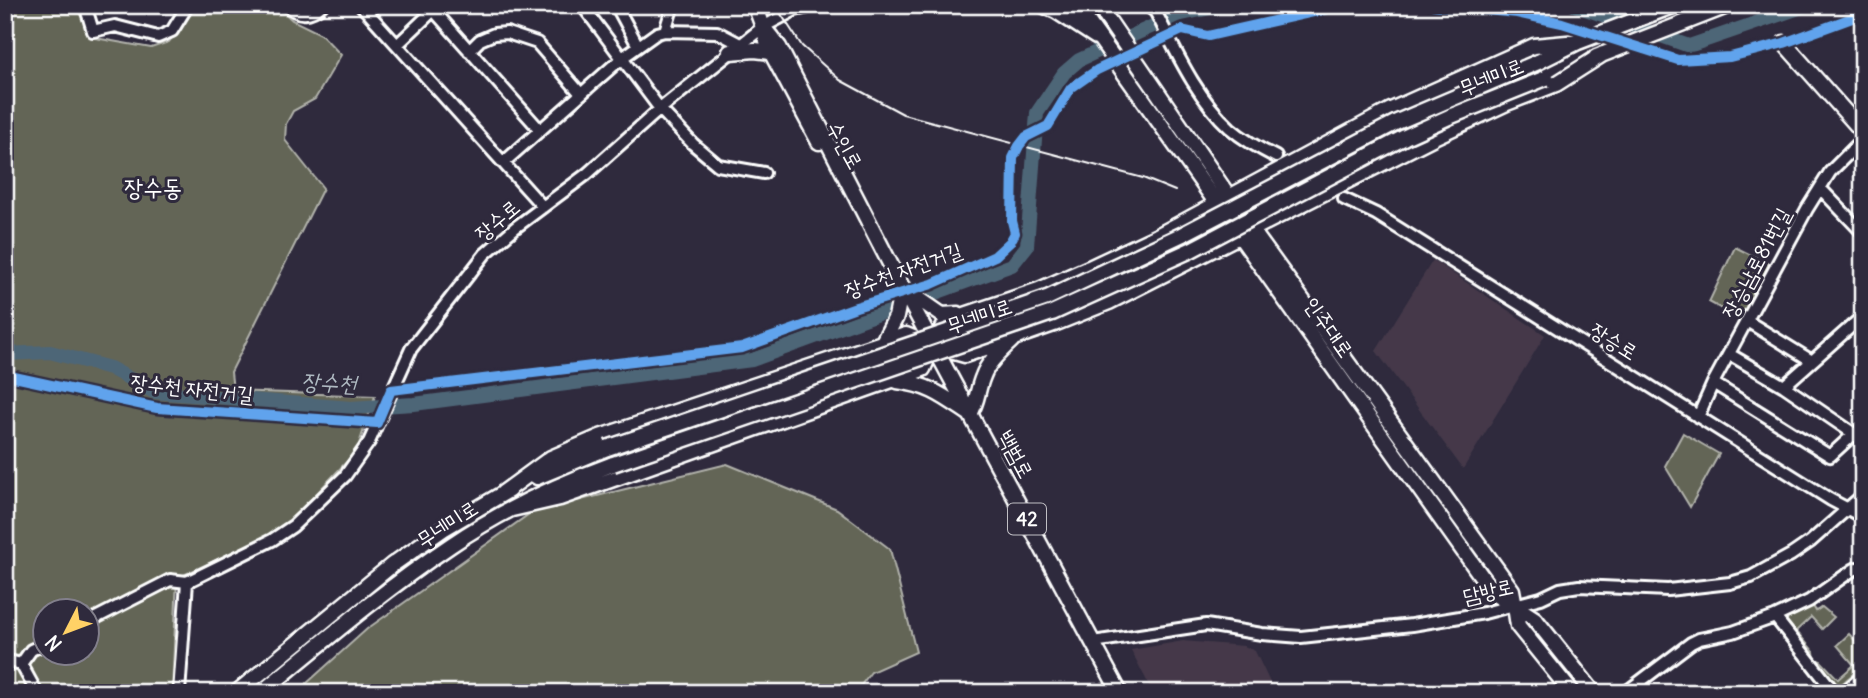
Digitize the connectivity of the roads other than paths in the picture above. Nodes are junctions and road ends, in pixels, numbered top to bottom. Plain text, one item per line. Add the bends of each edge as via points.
1 (85, 5) edge
2 (188, 5) edge
3 (288, 5) edge
4 (321, 5) edge
5 (360, 5) edge
6 (582, 5) edge
7 (616, 5) edge
8 (673, 5) edge
9 (747, 5) edge
10 (755, 5) edge
11 (819, 5) edge
12 (1043, 5) edge
13 (1076, 5) edge
14 (1101, 5) edge
15 (1675, 5) edge
16 (1730, 5) edge
17 (433, 7) edge
18 (1154, 8) edge
19 (763, 27) junction
20 (665, 31) junction
21 (1100, 39) junction
22 (1585, 40) junction
23 (1784, 43) dead end
24 (397, 45) junction
25 (638, 46) junction
26 (735, 48) junction
27 (469, 51) junction
28 (771, 52) junction
29 (1603, 54) junction
30 (622, 58) junction
31 (581, 94) junction
32 (660, 109) junction
33 (541, 130) junction
34 (1863, 132) edge
35 (1863, 139) edge
36 (1276, 157) dead end
37 (503, 163) junction
38 (764, 173) dead end
39 (1820, 188) junction
40 (1345, 199) dead end
41 (1223, 200) junction
42 (544, 207) junction
43 (1245, 233) junction
44 (1863, 233) edge
45 (900, 283) junction
46 (967, 314) junction
47 (1863, 316) edge
48 (1747, 321) junction
49 (886, 337) junction
50 (1013, 339) junction
51 (933, 346) junction
52 (1729, 355) junction
53 (1812, 361) junction
54 (892, 380) junction
55 (1713, 383) junction
56 (1784, 386) junction
57 (970, 414) junction
58 (1698, 416) junction
59 (1859, 437) edge
60 (503, 493) junction
61 (1863, 495) edge
62 (512, 509) junction
63 (1848, 509) junction
64 (1863, 517) edge
65 (1863, 571) edge
66 (187, 582) junction
67 (1515, 606) junction
68 (102, 615) edge
69 (1776, 617) junction
70 (1093, 642) junction
71 (32, 650) edge
72 (5, 660) edge
73 (21, 664) junction
74 (1863, 676) edge
75 (37, 693) edge
76 (179, 693) edge
77 (236, 693) edge
78 (261, 693) edge
79 (1120, 693) edge
80 (1572, 693) edge
81 (1594, 693) edge
82 (1625, 693) edge
83 (1835, 693) edge
84 (1843, 693) edge

1 - 2 street via 93,31 115,26 158,37 172,31
3 - 4 street via 304,14
5 - 24 street
6 - 30 street
7 - 25 street
8 - 20 street
9 - 19 main road, 수인로 / 42
10 - 19 main road, 수인로 / 42
11 - 19 street, 장수로 via 795,10
12 - 21 main road
13 - 21 main road
14 - 41 main road, 인주대로
15 - 22 main road, 무네미로
16 - 29 main road, 무네미로
17 - 24 street
17 - 27 street
18 - 36 street via 1213,111 1233,130
19 - 26 street, 장수로
19 - 28 main road, 수인로 / 42
19 - 45 main road, 수인로 / 42 via 779,47
20 - 25 street
20 - 26 street via 717,32
21 - 41 main road, 인주대로
22 - 41 main road via 1522,52 1389,111
22 - 60 main road, 무네미로, bridge via 1397,122 1183,234 1047,298 607,448
23 - 34 main road
24 - 37 street
25 - 30 street
26 - 28 main road
26 - 32 street, 장수로
27 - 31 street via 494,34 507,33 537,43
27 - 33 street
28 - 45 main road, 수인로 / 42
29 - 43 main road via 1556,84 1471,120
29 - 62 main road, 무네미로, bridge via 1405,137 1191,250 1052,313 613,464
30 - 31 street
30 - 32 street
31 - 33 street
32 - 38 street via 718,164
32 - 42 street, 장수로
33 - 37 street
35 - 39 street, 장승남로81번길 via 1839,161
37 - 42 street
39 - 44 street
39 - 48 street, 장승남로81번길
40 - 58 street, 장승로
41 - 43 main road, 인주대로
41 - 46 main road via 1040,290
42 - 66 street, 장수로 via 485,254 411,349 369,442 345,476 293,526
43 - 50 main road via 1109,302
43 - 67 main road, 인주대로 via 1494,594
45 - 46 main road via 942,315
45 - 49 main road via 896,317
45 - 51 main road, 수인로 / 42
46 - 51 main road via 947,321
47 - 53 street
48 - 52 street, 장승남로81번길
48 - 53 street
49 - 51 main road via 906,335
49 - 60 main road via 600,437 551,458
50 - 51 main road via 965,355
50 - 57 main road via 982,376 978,401
51 - 54 main road via 923,369
51 - 57 main road, 백범로 / 42
52 - 55 street, 장승남로81번길
52 - 56 street
53 - 56 street
54 - 57 main road via 933,389
54 - 62 main road via 560,498
55 - 58 street, 장승남로81번길
55 - 59 street via 1830,456
56 - 59 street
57 - 70 main road, 백범로 / 42
58 - 63 street, 장승로
60 - 77 main road, 무네미로 via 392,565
61 - 63 street, 담방로
62 - 78 main road, 무네미로 via 402,579
63 - 64 street, 장승로
63 - 67 street, 담방로 via 1791,555 1751,577 1668,590 1579,586
65 - 69 street via 1853,570 1809,601
66 - 68 street, 장수로 via 170,580
66 - 76 street
67 - 70 street, 담방로 via 1412,625 1301,637 1206,625
67 - 80 main road via 1518,626
67 - 81 main road, 인주대로 via 1535,619
69 - 82 street via 1699,639
69 - 83 street
70 - 79 main road, 백범로 / 42
71 - 73 street
72 - 73 street
73 - 75 street
74 - 84 street

